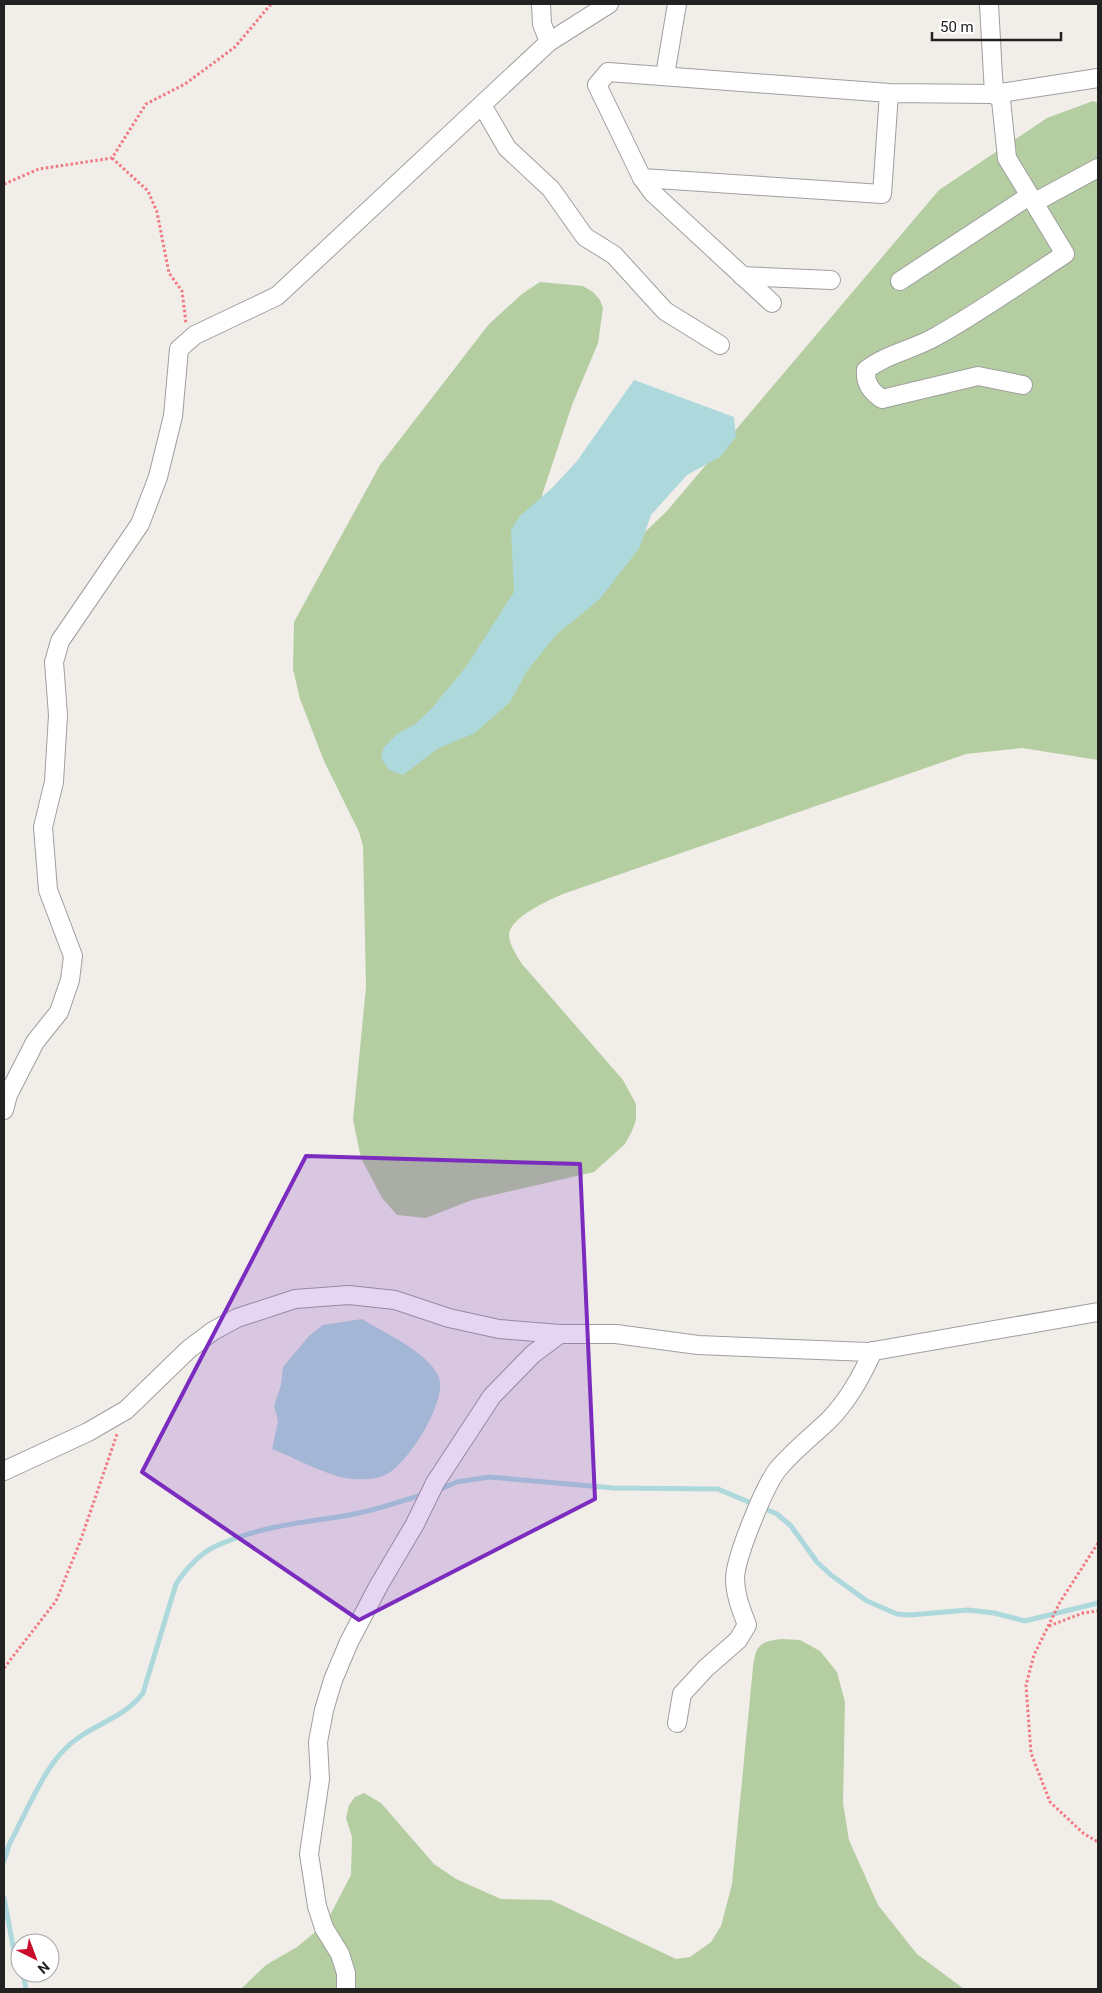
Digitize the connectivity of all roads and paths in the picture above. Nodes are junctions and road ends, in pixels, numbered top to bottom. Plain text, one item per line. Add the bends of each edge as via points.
1 (271, 4) edge
2 (541, 4) edge
3 (609, 4) edge
4 (677, 4) edge
5 (989, 4) edge
6 (549, 42) junction
7 (665, 74) junction
8 (1098, 78) edge
9 (889, 93) junction
10 (994, 94) junction
11 (482, 105) junction
12 (112, 158) junction
13 (1098, 168) edge
14 (642, 178) junction
15 (4, 184) edge
16 (1032, 199) junction
17 (742, 276) junction
18 (831, 280) dead end
19 (900, 282) dead end
20 (772, 304) dead end
21 (189, 340) junction
22 (720, 345) dead end
23 (1023, 384) dead end
24 (4, 1110) edge
25 (1098, 1312) edge
26 (560, 1334) junction
27 (873, 1352) junction
28 (126, 1410) junction
29 (4, 1471) edge
30 (1098, 1543) edge
31 (1098, 1611) edge
32 (1049, 1626) junction
33 (4, 1668) edge
34 (677, 1723) dead end
35 (1098, 1842) edge
36 (346, 1989) edge

1 - 12 path via 236,47 185,84 146,104
2 - 6 street via 542,24
3 - 6 street
4 - 7 street
5 - 10 street
6 - 11 street
7 - 9 street
7 - 14 street via 608,72 598,85
8 - 10 street
9 - 10 street
9 - 14 street via 882,194
10 - 16 street via 1001,100 1007,158
11 - 21 street via 277,296
11 - 22 street via 507,148 551,189 584,237 614,255 665,311
12 - 15 path via 39,169
12 - 21 path via 148,191 157,212 170,273 182,292
13 - 16 street
14 - 17 street via 653,193
16 - 19 street
16 - 23 street via 1065,254 934,338 879,359 866,370 865,380 872,392 882,399 978,376
17 - 18 street
17 - 20 street
21 - 24 street via 179,349 173,416 158,477 140,524 60,642 54,662 58,715 54,782 43,827 48,890 73,956 70,980 59,1012 35,1042 8,1095
25 - 27 street
26 - 27 street via 616,1334 698,1345
26 - 28 street via 500,1329 449,1318 395,1300 349,1295 295,1299 237,1318 213,1331 189,1349
26 - 36 street via 533,1354 498,1390 435,1483 349,1642 333,1680 318,1742 320,1779 309,1854 317,1906 324,1928 340,1954 346,1973
27 - 34 street via 856,1386 829,1420 778,1469 769,1482 735,1577 737,1601 747,1625 738,1640 682,1694
28 - 29 street via 88,1432
28 - 33 path via 56,1601
30 - 32 path via 1060,1602
31 - 32 path
32 - 35 path via 1034,1655 1026,1685 1031,1753 1050,1802 1083,1833

